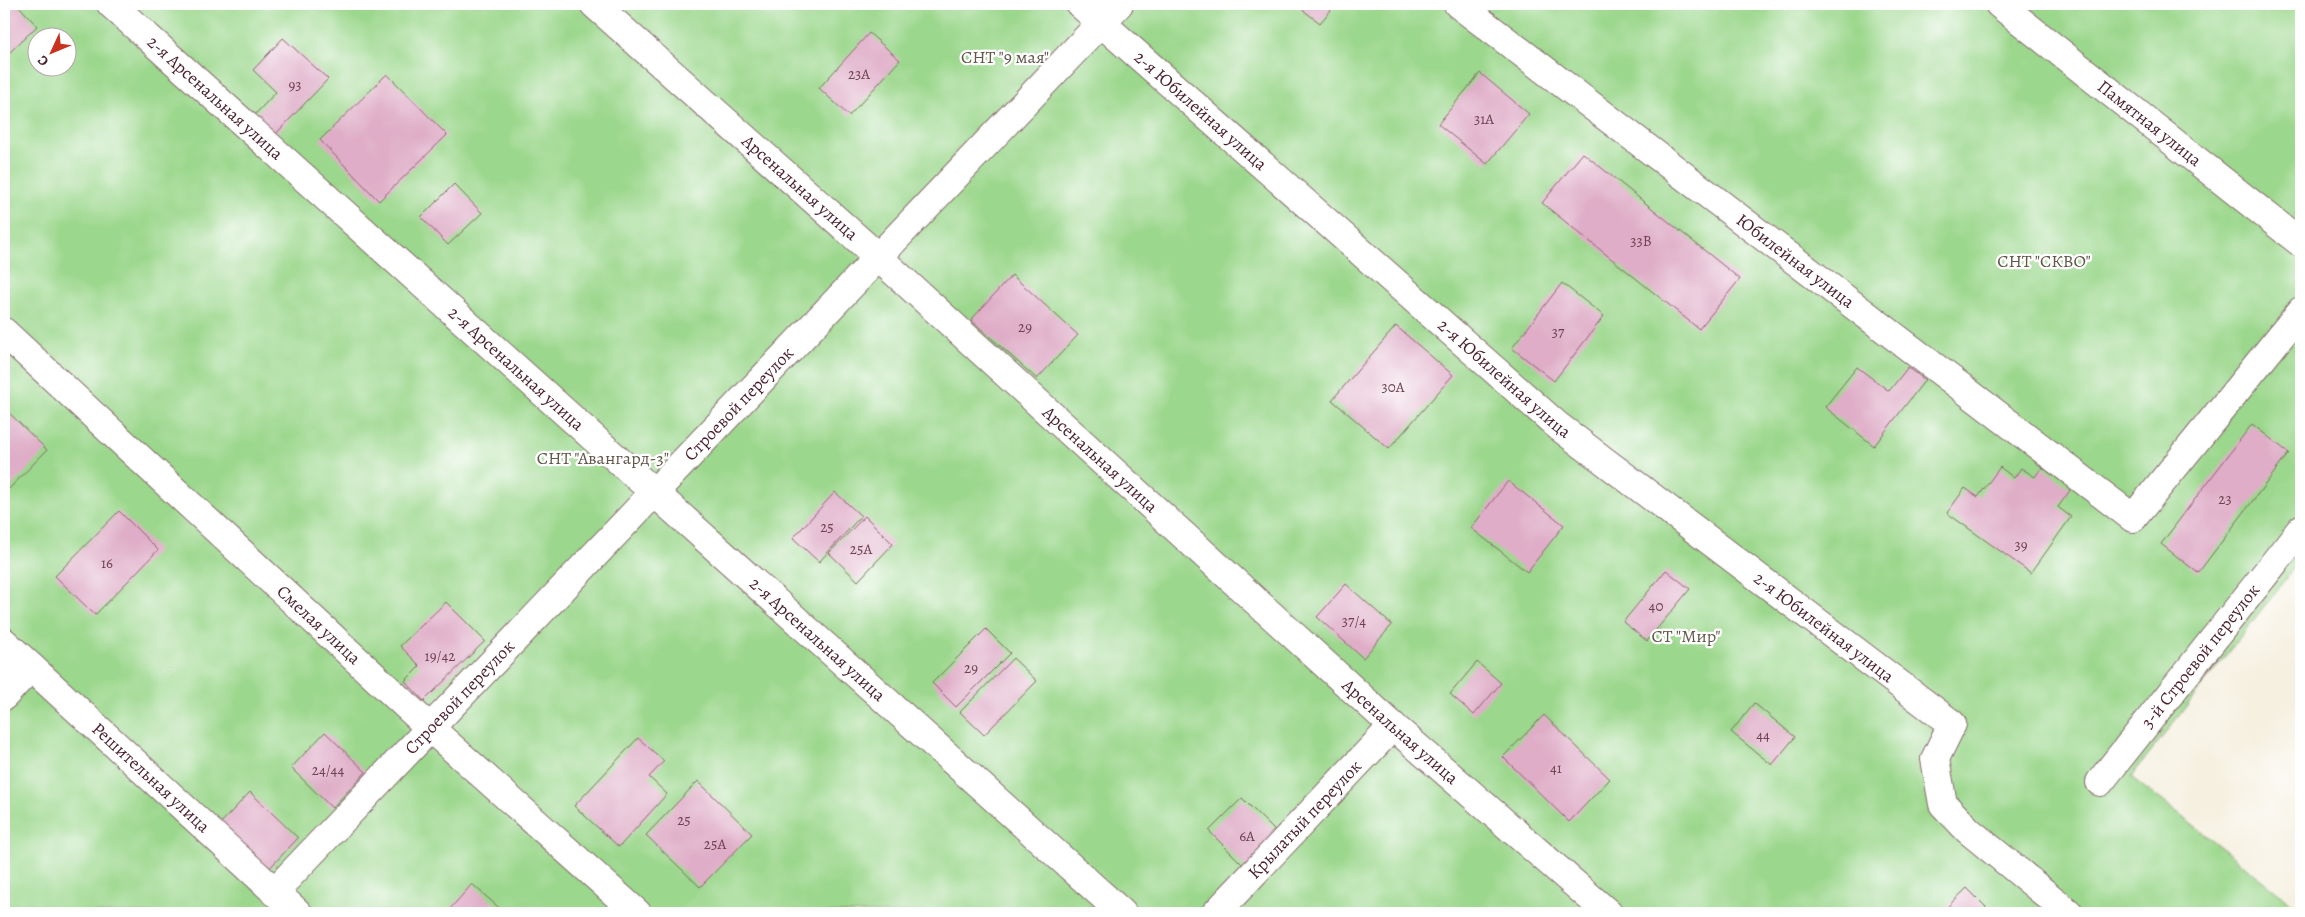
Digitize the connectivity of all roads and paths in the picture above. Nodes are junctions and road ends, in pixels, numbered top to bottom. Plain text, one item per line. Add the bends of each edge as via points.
1 (110, 4) edge
2 (594, 4) edge
3 (1080, 4) edge
4 (1458, 4) edge
5 (1999, 4) edge
6 (1110, 13) edge
7 (2301, 243) edge
8 (878, 258) junction
9 (2301, 311) edge
10 (4, 332) edge
11 (655, 492) junction
12 (2301, 529) edge
13 (4, 642) edge
14 (31, 667) junction
15 (4, 696) edge
16 (1393, 726) junction
17 (430, 728) junction
18 (2100, 782) dead end
19 (274, 892) junction
20 (298, 913) edge
21 (636, 913) edge
22 (1122, 913) edge
23 (1216, 913) edge
24 (1608, 913) edge
25 (2068, 913) edge

1 - 11 lane, 2-я Арсенальная улица
2 - 8 lane, Арсенальная улица
3 - 6 lane, 2-я Юбилейная улица
4 - 9 lane, Юбилейная улица via 2132,518
5 - 7 lane, Памятная улица
6 - 8 lane, Строевой переулок
6 - 25 lane, 2-я Юбилейная улица via 1558,426 1952,724 1935,759 1943,804 1969,831
8 - 11 lane, Строевой переулок
8 - 16 lane, Арсенальная улица
10 - 17 lane, Смелая улица
11 - 17 lane, Строевой переулок
11 - 22 lane, 2-я Арсенальная улица
12 - 18 lane, 3-й Строевой переулок
13 - 14 lane, Решительная улица
14 - 15 lane
14 - 19 lane, Решительная улица
16 - 23 lane, Крылатый переулок
16 - 24 lane, Арсенальная улица
17 - 19 lane, Строевой переулок
17 - 21 lane, Смелая улица
19 - 20 lane, Решительная улица

